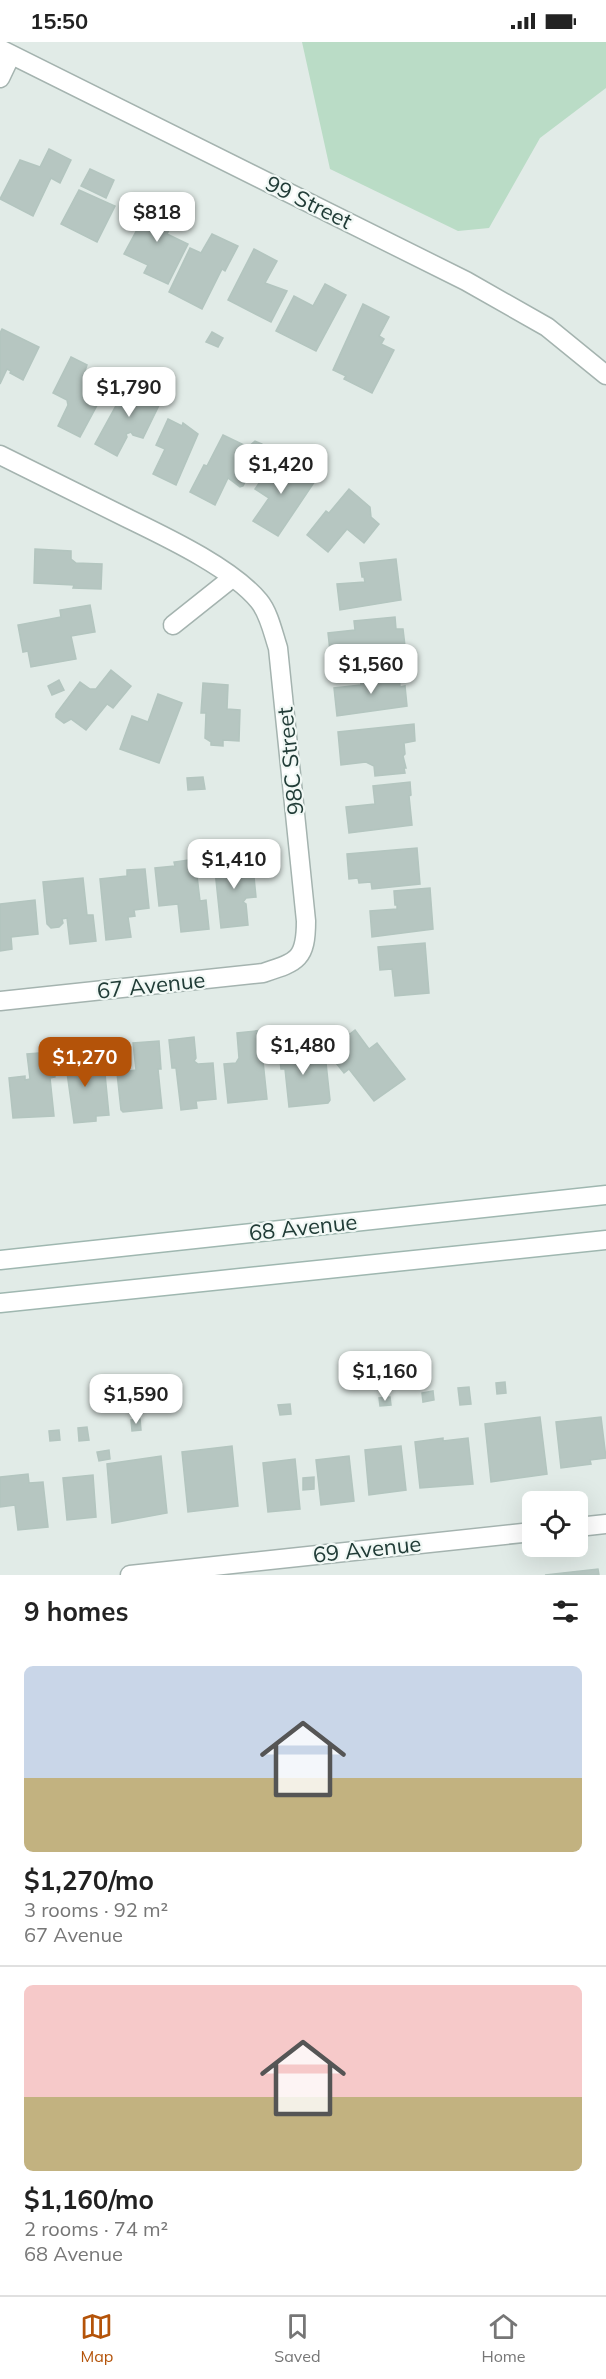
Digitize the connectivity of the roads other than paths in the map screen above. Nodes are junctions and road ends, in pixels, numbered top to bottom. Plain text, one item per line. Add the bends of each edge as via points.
1 (10, 49) edge
2 (0, 78) edge
3 (606, 375) edge
4 (0, 455) edge
5 (232, 578) junction
6 (173, 625) dead end
7 (299, 958) joint
8 (0, 1001) edge
9 (606, 1195) edge
10 (606, 1240) edge
11 (0, 1260) edge
12 (0, 1303) edge
13 (606, 1524) edge
14 (588, 1526) edge
15 (522, 1533) edge
16 (130, 1575) edge

1 - 2 street
1 - 3 street, 99 Street via 466,281 547,327
4 - 5 street, 98C Street via 161,535
5 - 6 street
5 - 7 street, 98C Street via 259,601 278,648 306,921 306,943
7 - 8 street, 67 Avenue via 263,973
9 - 11 street, 68 Avenue
10 - 12 street, 68 Avenue
13 - 14 street
15 - 16 street, 69 Avenue

